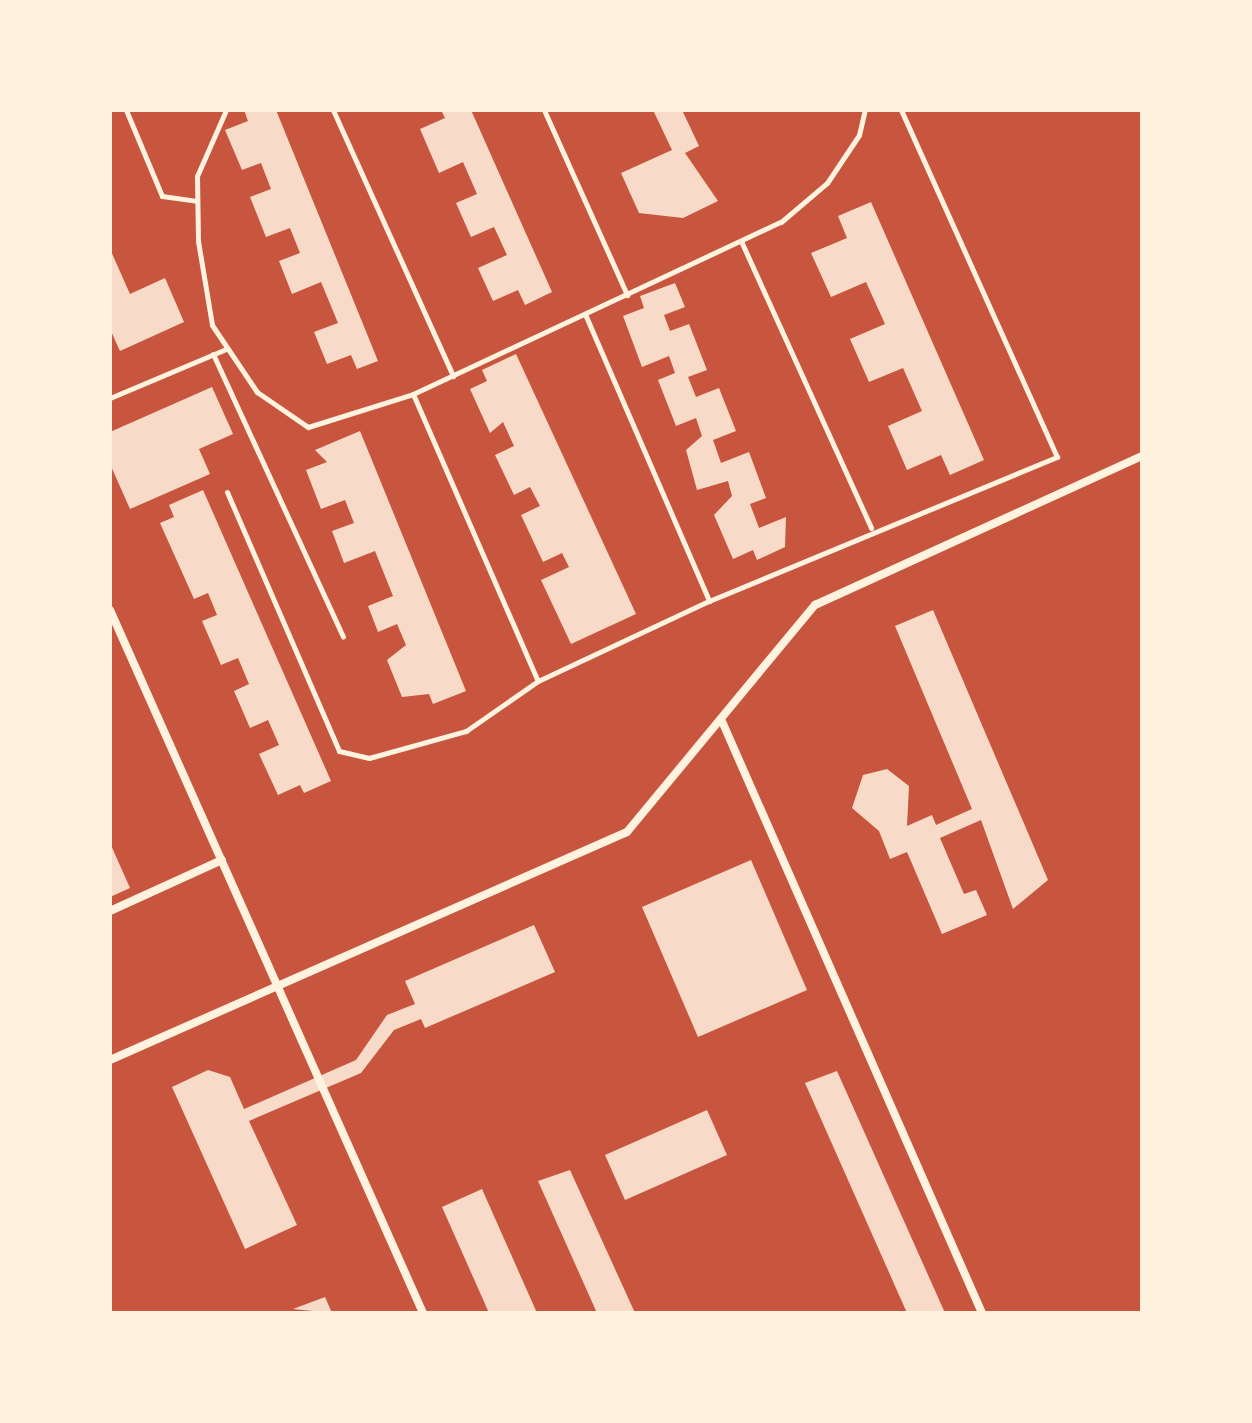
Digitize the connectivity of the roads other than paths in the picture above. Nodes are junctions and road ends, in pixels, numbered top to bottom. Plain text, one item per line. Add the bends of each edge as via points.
1 (126, 110) edge
2 (226, 110) edge
3 (333, 110) edge
4 (544, 110) edge
5 (865, 110) edge
6 (901, 110) edge
7 (197, 201) junction
8 (741, 241) junction
9 (627, 295) junction
10 (585, 314) junction
11 (226, 349) junction
12 (213, 354) junction
13 (453, 376) junction
14 (413, 394) junction
15 (110, 398) edge
16 (1142, 456) edge
17 (227, 492) dead end
18 (871, 528) junction
19 (709, 601) junction
20 (110, 610) edge
21 (343, 637) dead end
22 (538, 681) junction
23 (721, 719) junction
24 (222, 860) junction
25 (110, 911) edge
26 (278, 988) junction
27 (110, 1060) edge
28 (423, 1313) edge
29 (982, 1313) edge

1 - 7 lane via 162,196
2 - 7 lane via 197,176
3 - 13 lane
4 - 9 lane
5 - 8 lane via 859,135 827,183 781,222
6 - 18 lane via 1057,457
7 - 11 lane via 212,325
8 - 9 lane
8 - 18 lane
9 - 10 lane
10 - 13 lane
10 - 19 lane
11 - 12 lane
11 - 14 lane via 257,392 308,427
12 - 15 lane
12 - 21 lane
13 - 14 lane
14 - 22 lane
16 - 23 street via 815,605
17 - 22 lane via 339,751 369,758 466,731
18 - 19 lane
19 - 22 lane
20 - 24 street
23 - 26 street via 627,832
23 - 29 street
24 - 25 street
24 - 26 street
26 - 27 street
26 - 28 street

